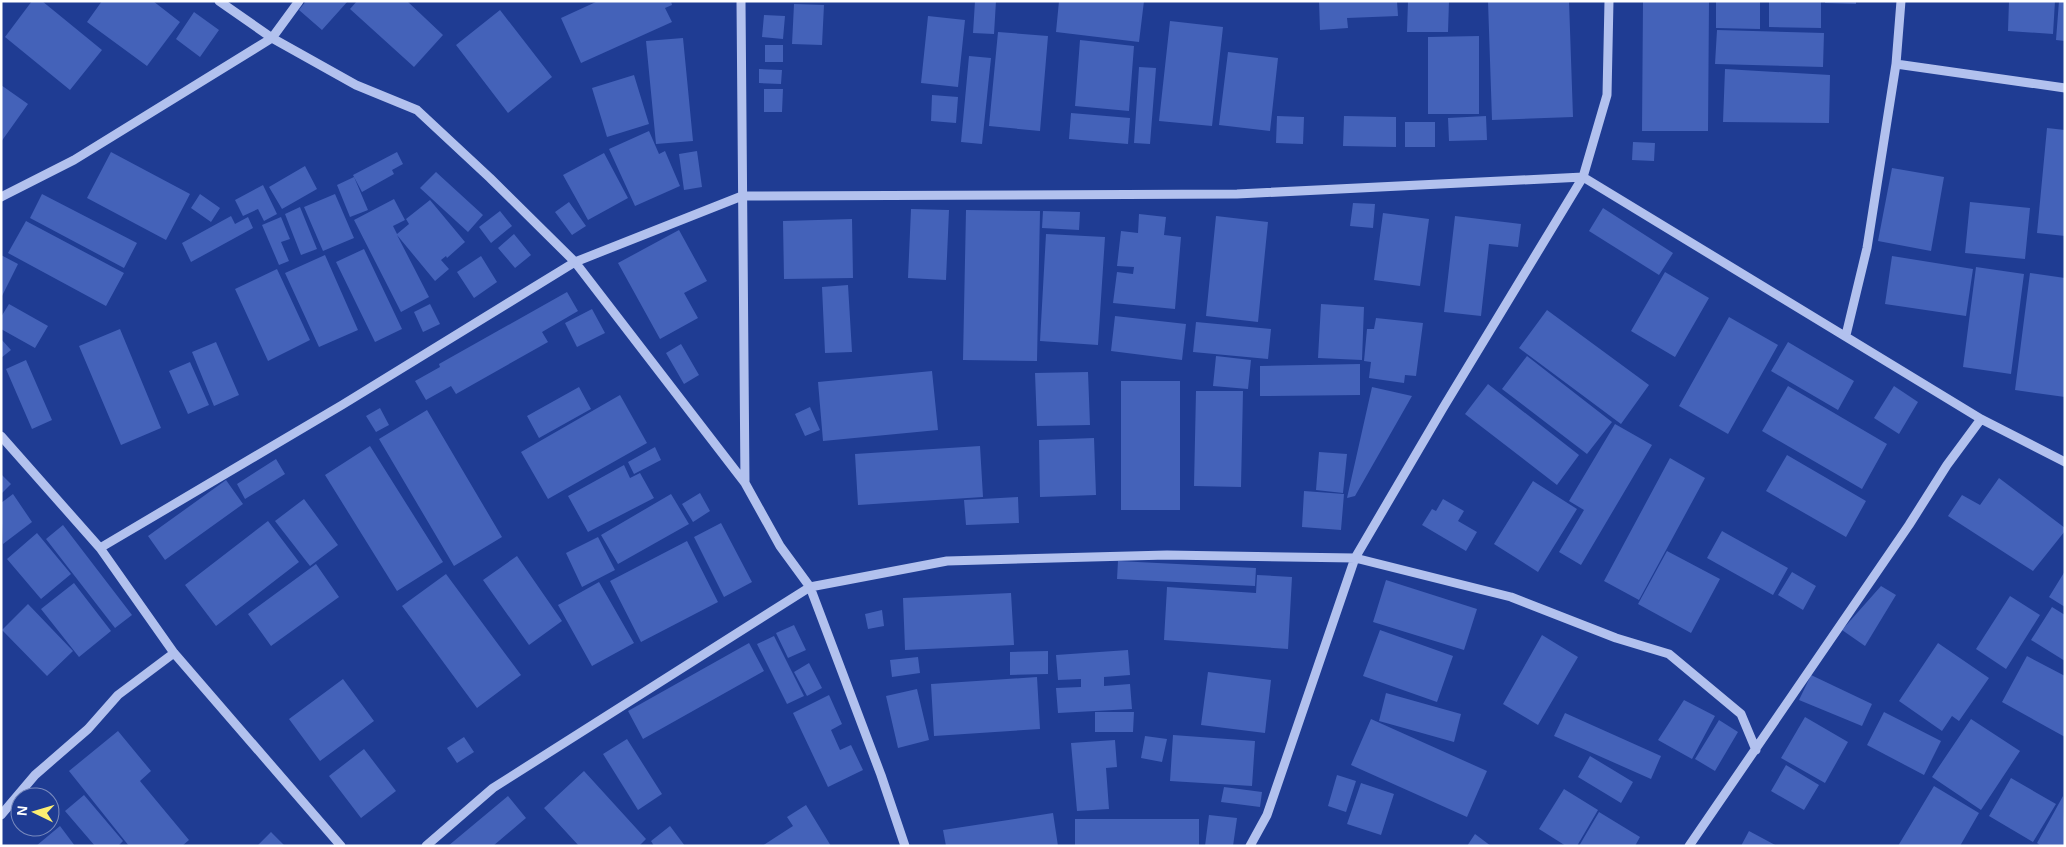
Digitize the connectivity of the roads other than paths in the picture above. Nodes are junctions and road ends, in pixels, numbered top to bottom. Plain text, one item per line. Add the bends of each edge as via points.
1 (219, 1) edge
2 (299, 1) edge
3 (741, 1) edge
4 (1609, 1) edge
5 (1901, 1) edge
6 (272, 38) junction
7 (1896, 64) junction
8 (2065, 88) edge
9 (1584, 177) junction
10 (742, 196) junction
11 (1, 197) edge
12 (575, 262) junction
13 (1846, 335) junction
14 (1981, 419) junction
15 (1, 436) edge
16 (2065, 462) edge
17 (745, 483) junction
18 (100, 548) junction
19 (1355, 558) junction
20 (810, 587) junction
21 (174, 653) junction
22 (1756, 750) junction
23 (1, 815) edge
24 (341, 846) edge
25 (426, 846) edge
26 (905, 846) edge
27 (1250, 846) edge
28 (1689, 846) edge

1 - 6 street
2 - 6 street
3 - 10 street
4 - 9 street via 1607,95
5 - 7 street
6 - 11 street via 74,160
6 - 12 street via 356,85 417,110
7 - 8 street
7 - 13 street via 1867,248
9 - 10 street via 1237,194
9 - 13 street
9 - 19 street
10 - 12 street
10 - 17 street
12 - 17 street
12 - 18 street
13 - 14 street
14 - 16 street
14 - 22 street via 1947,464 1909,526
15 - 18 street
17 - 20 street via 780,546
18 - 21 street
19 - 20 street via 1167,556 947,561
19 - 22 street via 1512,597 1616,638 1669,654 1741,714
19 - 27 street via 1267,815
20 - 25 street via 493,788
20 - 26 street
21 - 23 street via 118,695 88,729 35,775
21 - 24 street
22 - 28 street

